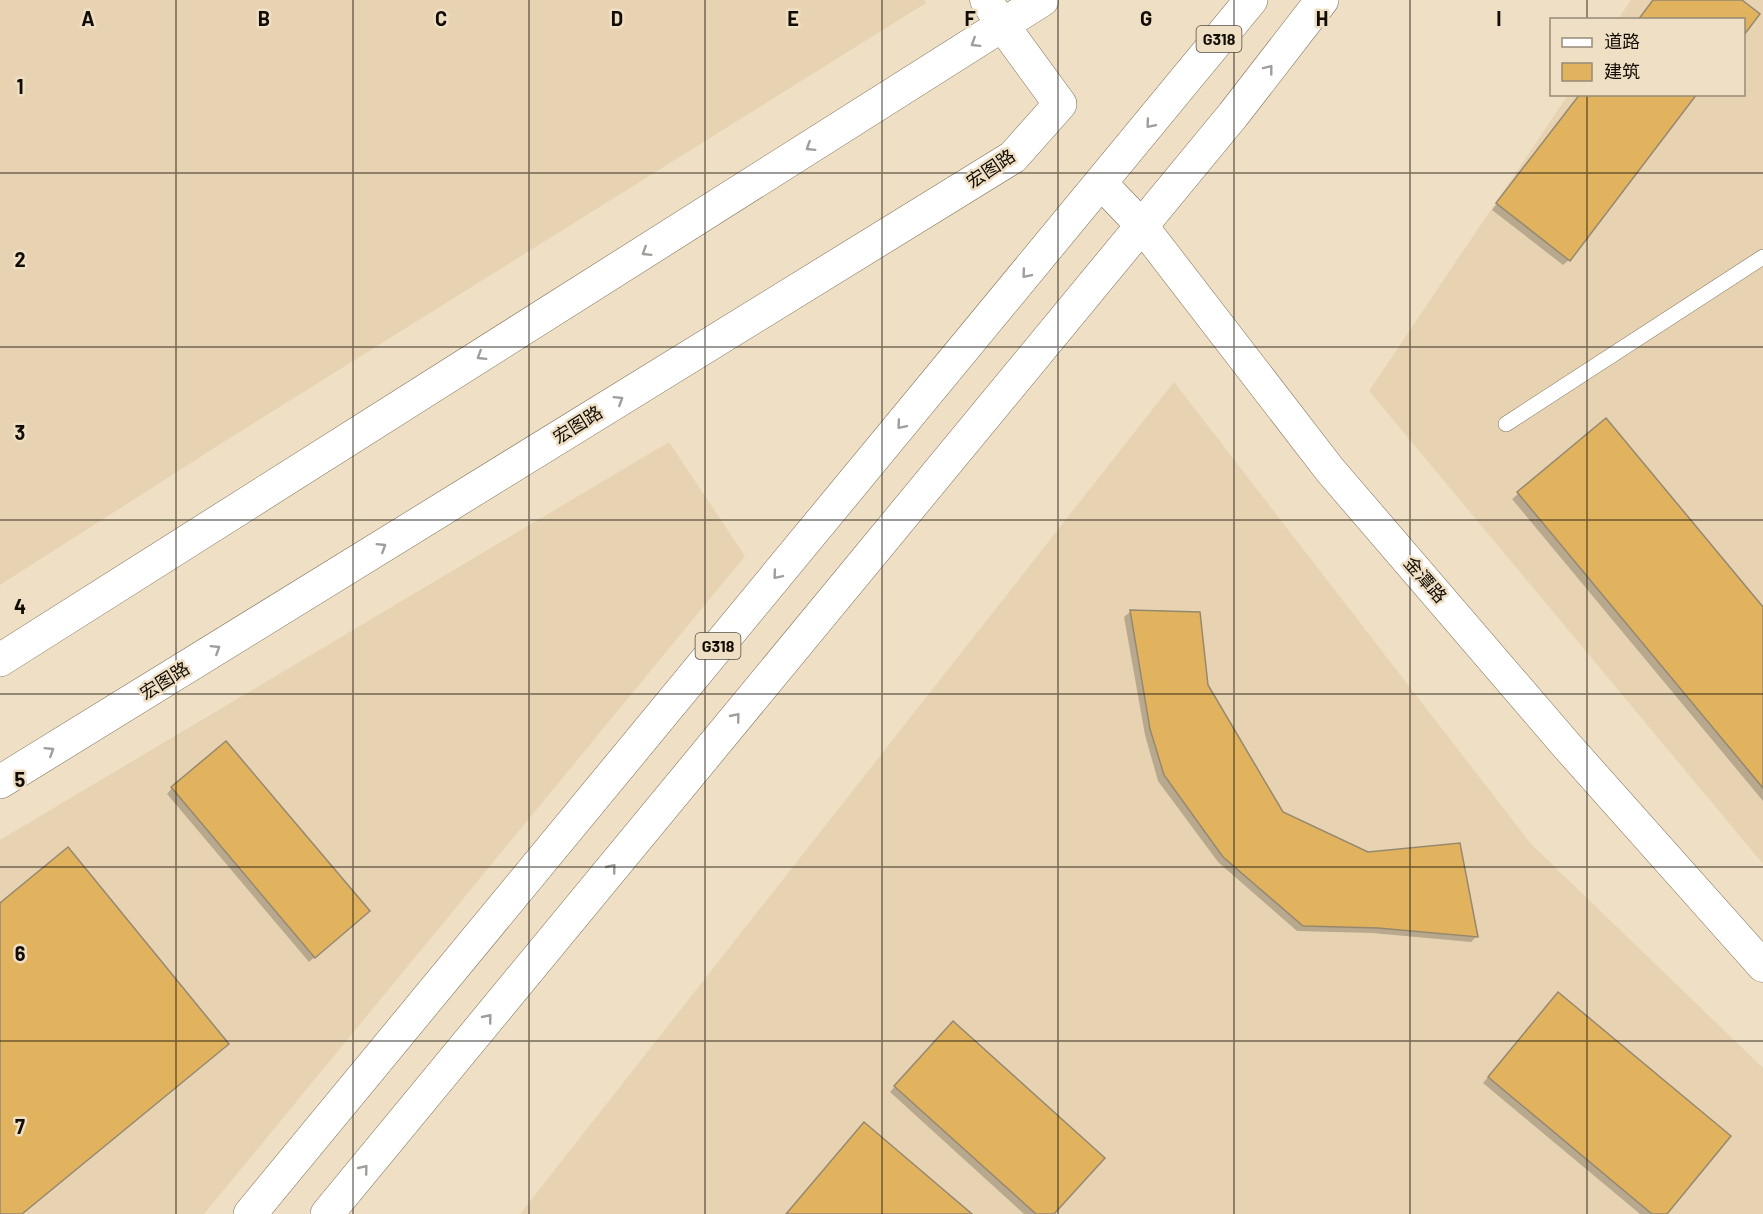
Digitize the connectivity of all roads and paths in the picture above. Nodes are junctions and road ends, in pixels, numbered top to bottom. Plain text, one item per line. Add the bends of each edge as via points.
1 (1042, 0) edge
2 (1251, 0) edge
3 (1322, 0) edge
4 (994, 13) edge
5 (1101, 183) junction
6 (1142, 226) junction
7 (1763, 257) edge
8 (1506, 424) dead end
9 (0, 660) edge
10 (0, 782) edge
11 (1763, 966) edge
12 (250, 1214) edge
13 (327, 1214) edge

1 - 4 main road
2 -> 5 main road, G318
6 -> 3 main road
4 -> 9 main road
10 -> 4 main road, 宏图路 via 1013,157 1060,104
5 - 6 street, 金潭路
5 -> 12 main road, G318
6 - 11 street, 金潭路 via 1330,470
13 -> 6 main road
7 - 8 lane

